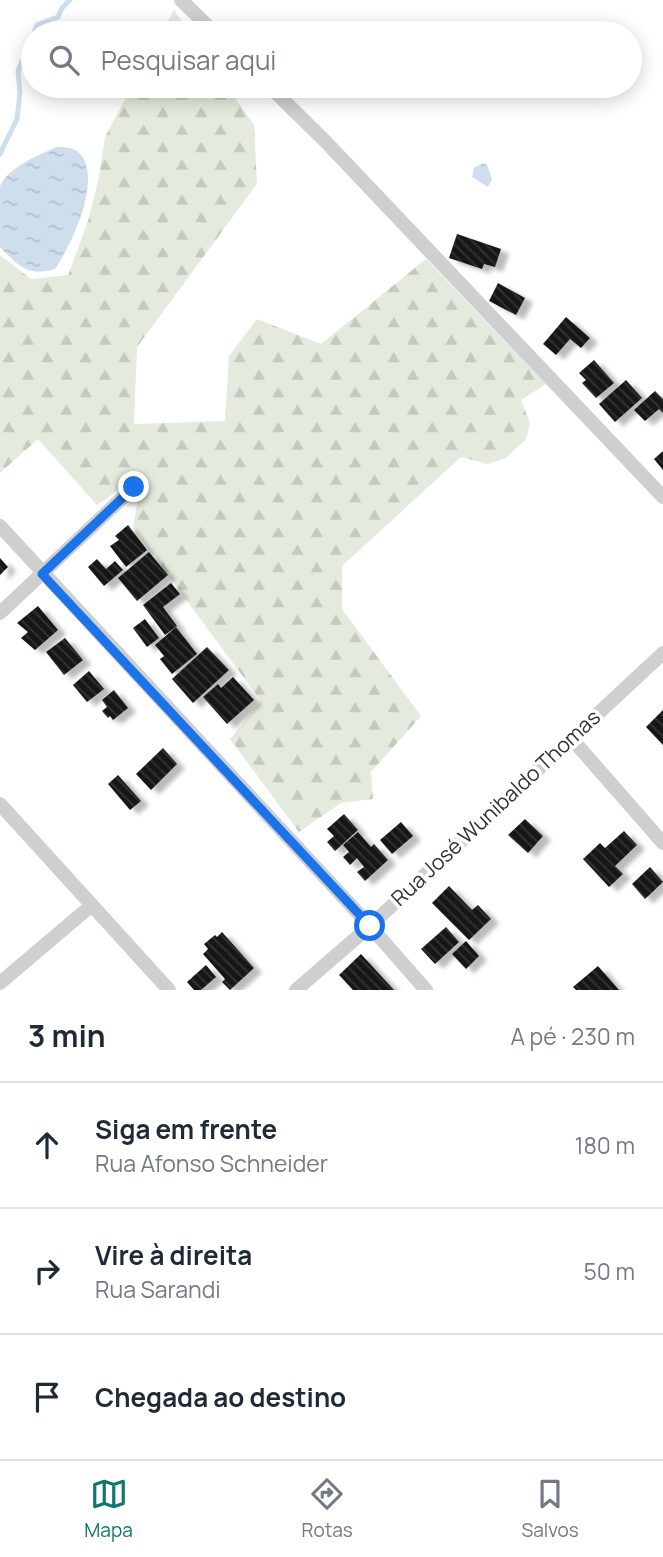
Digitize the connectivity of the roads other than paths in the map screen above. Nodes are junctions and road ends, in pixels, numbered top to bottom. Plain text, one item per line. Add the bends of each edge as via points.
1 (181, 0) edge
2 (203, 21) edge
3 (280, 98) edge
4 (134, 487) dead end
5 (663, 497) edge
6 (0, 526) edge
7 (42, 574) junction
8 (0, 612) edge
9 (663, 653) edge
10 (571, 738) junction
11 (0, 804) edge
12 (663, 843) edge
13 (92, 905) junction
14 (370, 926) junction
15 (0, 983) edge
16 (169, 990) edge
17 (296, 990) edge
18 (426, 990) edge

1 - 2 street
3 - 5 street
4 - 7 street
6 - 7 street
7 - 8 street
7 - 14 street
9 - 10 street, Rua José Wunibaldo Thomas
10 - 12 street
10 - 14 street, Rua José Wunibaldo Thomas
11 - 13 street
13 - 15 street
13 - 16 street
14 - 17 street, Rua José Wunibaldo Thomas
14 - 18 street

